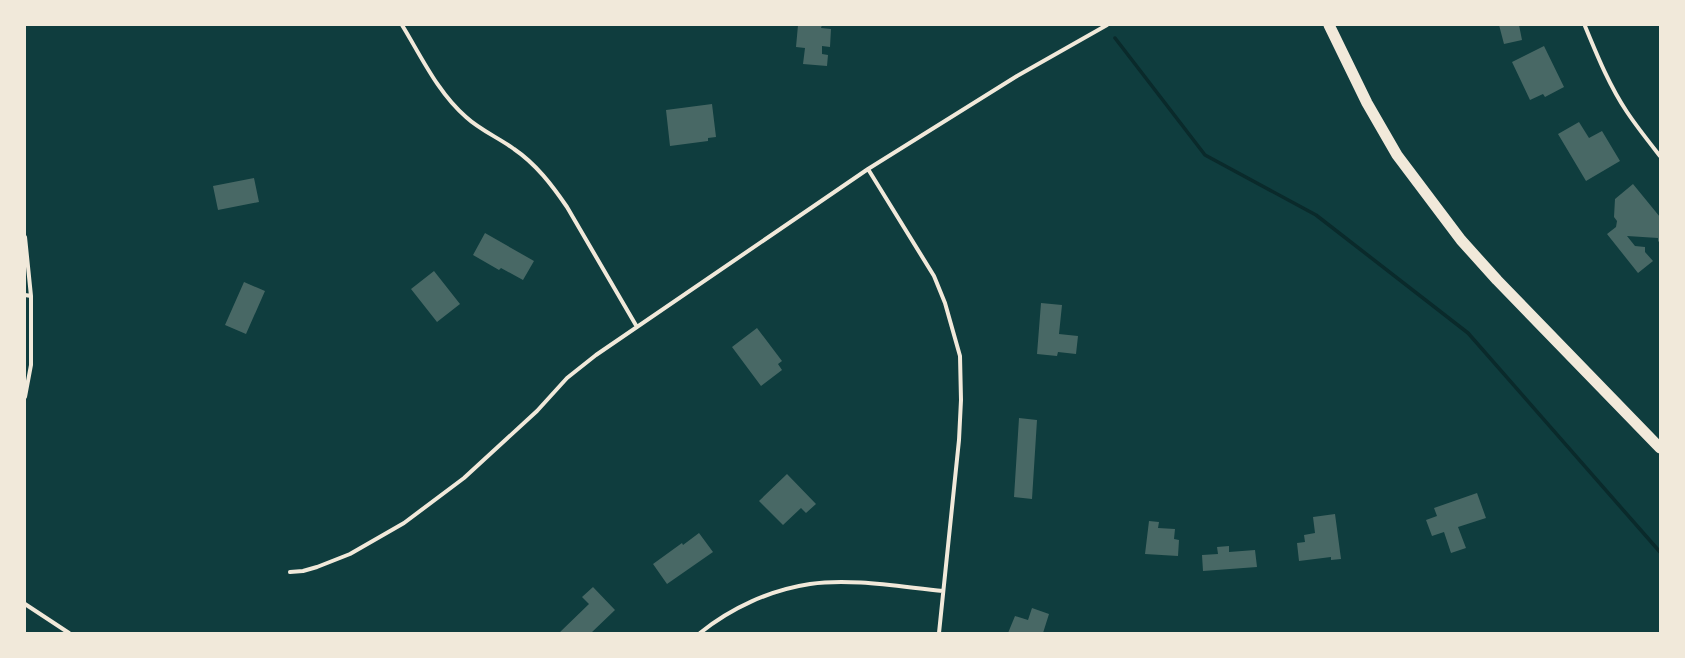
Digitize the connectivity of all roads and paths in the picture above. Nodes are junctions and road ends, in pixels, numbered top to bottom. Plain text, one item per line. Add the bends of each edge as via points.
1 (402, 25) edge
2 (1107, 25) edge
3 (1329, 25) edge
4 (1585, 26) edge
5 (1660, 156) edge
6 (868, 169) junction
7 (25, 237) edge
8 (25, 295) edge
9 (31, 296) junction
10 (637, 327) junction
11 (25, 397) edge
12 (1660, 448) edge
13 (290, 572) dead end
14 (943, 591) junction
15 (25, 604) edge
16 (69, 633) edge
17 (700, 633) edge
18 (939, 633) edge

1 - 10 street via 441,90 466,117 520,153 554,188
2 - 6 street via 1017,76
3 - 12 highway via 1367,103 1397,155 1461,240
4 - 5 street via 1597,56 1627,112
6 - 10 street
6 - 14 street via 934,276 945,303 960,356 959,440
7 - 9 street
8 - 9 street
9 - 11 street via 31,366
10 - 13 street via 579,367 552,392 537,411 464,478 404,523 350,554 317,567
14 - 17 street via 867,584 810,584 764,596 731,612
14 - 18 street
15 - 16 street

